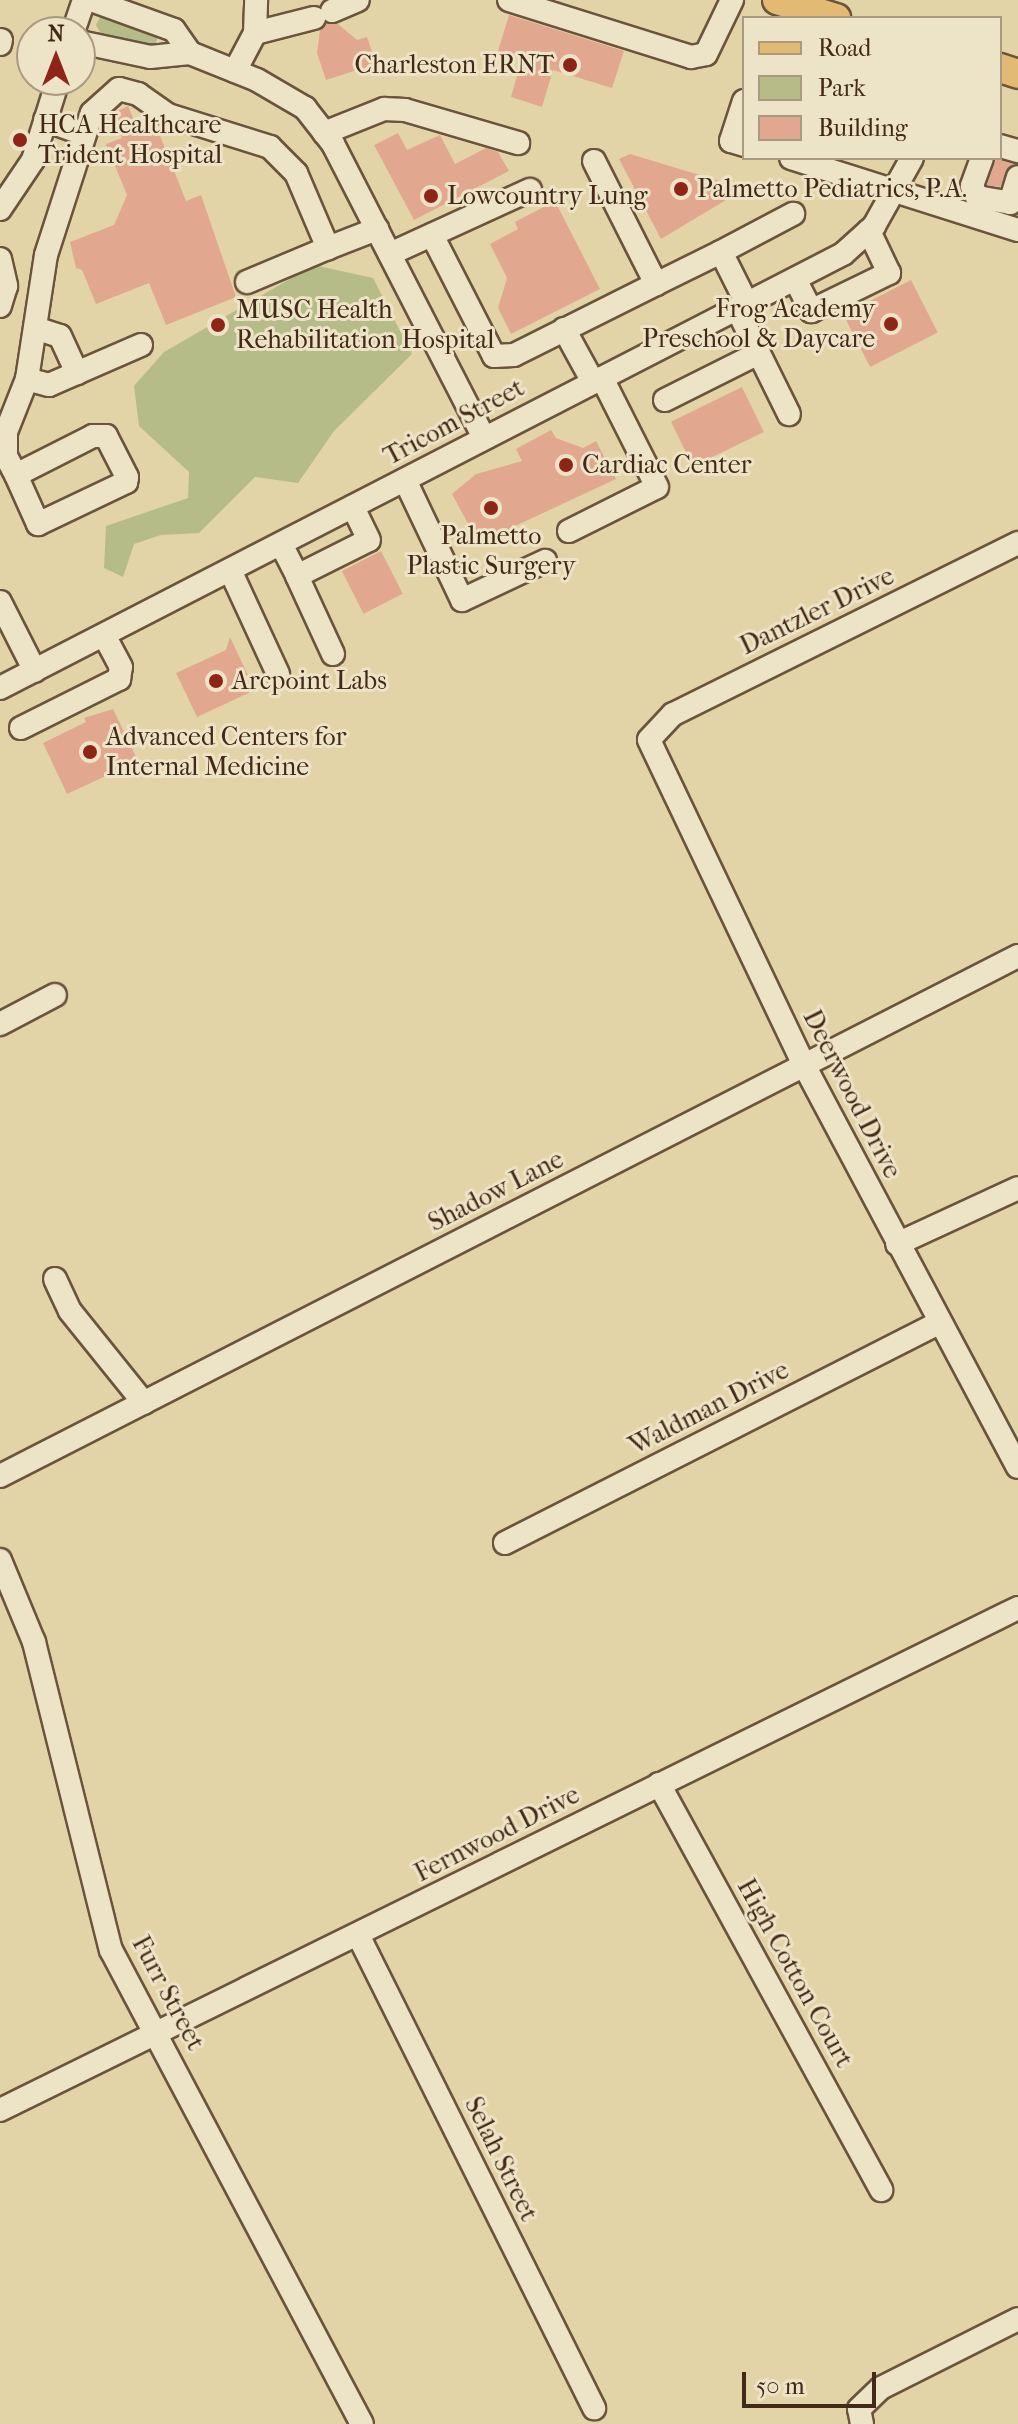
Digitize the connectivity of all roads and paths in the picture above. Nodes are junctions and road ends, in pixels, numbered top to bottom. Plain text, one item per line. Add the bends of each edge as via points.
1 (91, 0) edge
2 (256, 0) edge
3 (358, 0) edge
4 (509, 0) edge
5 (732, 0) edge
6 (777, 0) edge
7 (829, 16) edge
8 (255, 33) junction
9 (96, 45) edge
10 (190, 53) junction
11 (235, 71) junction
12 (53, 96) edge
13 (742, 107) edge
14 (45, 120) junction
15 (324, 133) junction
16 (84, 134) junction
17 (518, 143) dead end
18 (742, 144) edge
19 (805, 160) edge
20 (981, 160) edge
21 (594, 161) dead end
22 (841, 165) edge
23 (903, 169) edge
24 (1018, 177) edge
25 (972, 186) junction
26 (530, 190) dead end
27 (0, 209) edge
28 (964, 211) junction
29 (793, 214) dead end
30 (1018, 220) edge
31 (377, 229) junction
32 (869, 231) junction
33 (432, 235) junction
34 (328, 248) junction
35 (719, 253) junction
36 (390, 254) junction
37 (0, 259) edge
38 (796, 281) junction
39 (247, 282) dead end
40 (656, 284) junction
41 (2, 294) edge
42 (743, 308) junction
43 (35, 328) junction
44 (564, 329) junction
45 (141, 345) dead end
46 (759, 353) junction
47 (77, 373) junction
48 (27, 379) junction
49 (598, 380) junction
50 (665, 400) dead end
51 (789, 414) dead end
52 (483, 436) junction
53 (16, 475) junction
54 (405, 480) junction
55 (353, 507) junction
56 (569, 531) dead end
57 (1018, 543) edge
58 (281, 544) junction
59 (545, 561) dead end
60 (230, 570) junction
61 (297, 576) junction
62 (3, 617) edge
63 (104, 635) junction
64 (333, 654) dead end
65 (35, 671) junction
66 (278, 674) dead end
67 (0, 688) edge
68 (21, 728) dead end
69 (649, 740) joint
70 (1018, 956) edge
71 (55, 995) dead end
72 (0, 1024) edge
73 (804, 1065) junction
74 (1018, 1188) edge
75 (897, 1244) junction
76 (55, 1279) dead end
77 (939, 1323) junction
78 (144, 1403) junction
79 (1018, 1467) edge
80 (0, 1476) edge
81 (505, 1543) dead end
82 (0, 1560) edge
83 (1018, 1608) edge
84 (659, 1784) junction
85 (358, 1935) junction
86 (157, 2033) junction
87 (0, 2110) edge
88 (881, 2190) dead end
89 (1018, 2319) edge
90 (594, 2408) dead end
91 (362, 2424) edge
92 (862, 2424) edge

1 - 10 street via 174,30
2 - 8 street
3 - 8 street
4 - 5 street via 691,57 706,54
6 - 7 main road
8 - 11 street
9 - 10 street via 150,57
10 - 11 street
11 - 15 street via 305,108
12 - 14 street
13 - 18 street via 731,141
14 - 16 street
14 - 27 street via 33,160
15 - 17 street via 384,109 405,110
15 - 31 street
16 - 34 street via 98,103 119,89 138,94 168,115 270,147 296,173
16 - 43 street via 46,255
19 - 22 street
20 - 25 street
21 - 40 street
22 - 23 street
23 - 28 street
23 - 32 street, Tricom Street
24 - 25 street via 1005,205 977,197
25 - 28 street
26 - 33 street
28 - 30 street
29 - 35 street
31 - 34 street
31 - 36 street
32 - 38 street, Tricom Street via 843,254
32 - 38 street via 889,273 811,311
33 - 36 street
33 - 44 street via 494,356 514,355
34 - 39 street
35 - 40 street
35 - 42 street
36 - 52 street
37 - 41 street
38 - 42 street, Tricom Street
40 - 44 street
42 - 46 street
42 - 49 street, Tricom Street
43 - 47 street via 60,336
43 - 48 street
44 - 49 street
45 - 47 street
46 - 50 street
46 - 51 street
47 - 48 street via 49,385
48 - 53 street via 6,432 6,456
49 - 52 street, Tricom Street
49 - 56 street via 657,487
52 - 54 street, Tricom Street
53 - 53 street via 93,436 106,436 127,477 38,524
54 - 55 street, Tricom Street
54 - 59 street via 462,600
55 - 58 street, Tricom Street
55 - 61 street via 369,540
57 - 69 street, Dantzler Drive via 673,714
58 - 60 street, Tricom Street
58 - 61 street
60 - 63 street, Tricom Street
60 - 66 street
61 - 64 street
62 - 65 street
63 - 65 street, Tricom Street
63 - 68 street via 121,667 119,679
65 - 67 street, Tricom Street
69 - 73 street, Deerwood Drive
70 - 73 street, Shadow Lane
71 - 72 street
73 - 75 street, Deerwood Drive
73 - 78 street, Shadow Lane
74 - 75 street
75 - 77 street, Deerwood Drive
76 - 78 street via 70,1311
77 - 79 street, Deerwood Drive
77 - 81 street, Waldman Drive
78 - 80 street, Shadow Lane
82 - 86 street, Furr Street via 34,1642 111,1950
83 - 84 street, Fernwood Drive
84 - 85 street, Fernwood Drive
84 - 88 street, High Cotton Court
85 - 86 street, Fernwood Drive
85 - 90 street, Selah Street
86 - 87 street, Fernwood Drive
86 - 91 street, Furr Street
89 - 92 street via 881,2388 859,2409

